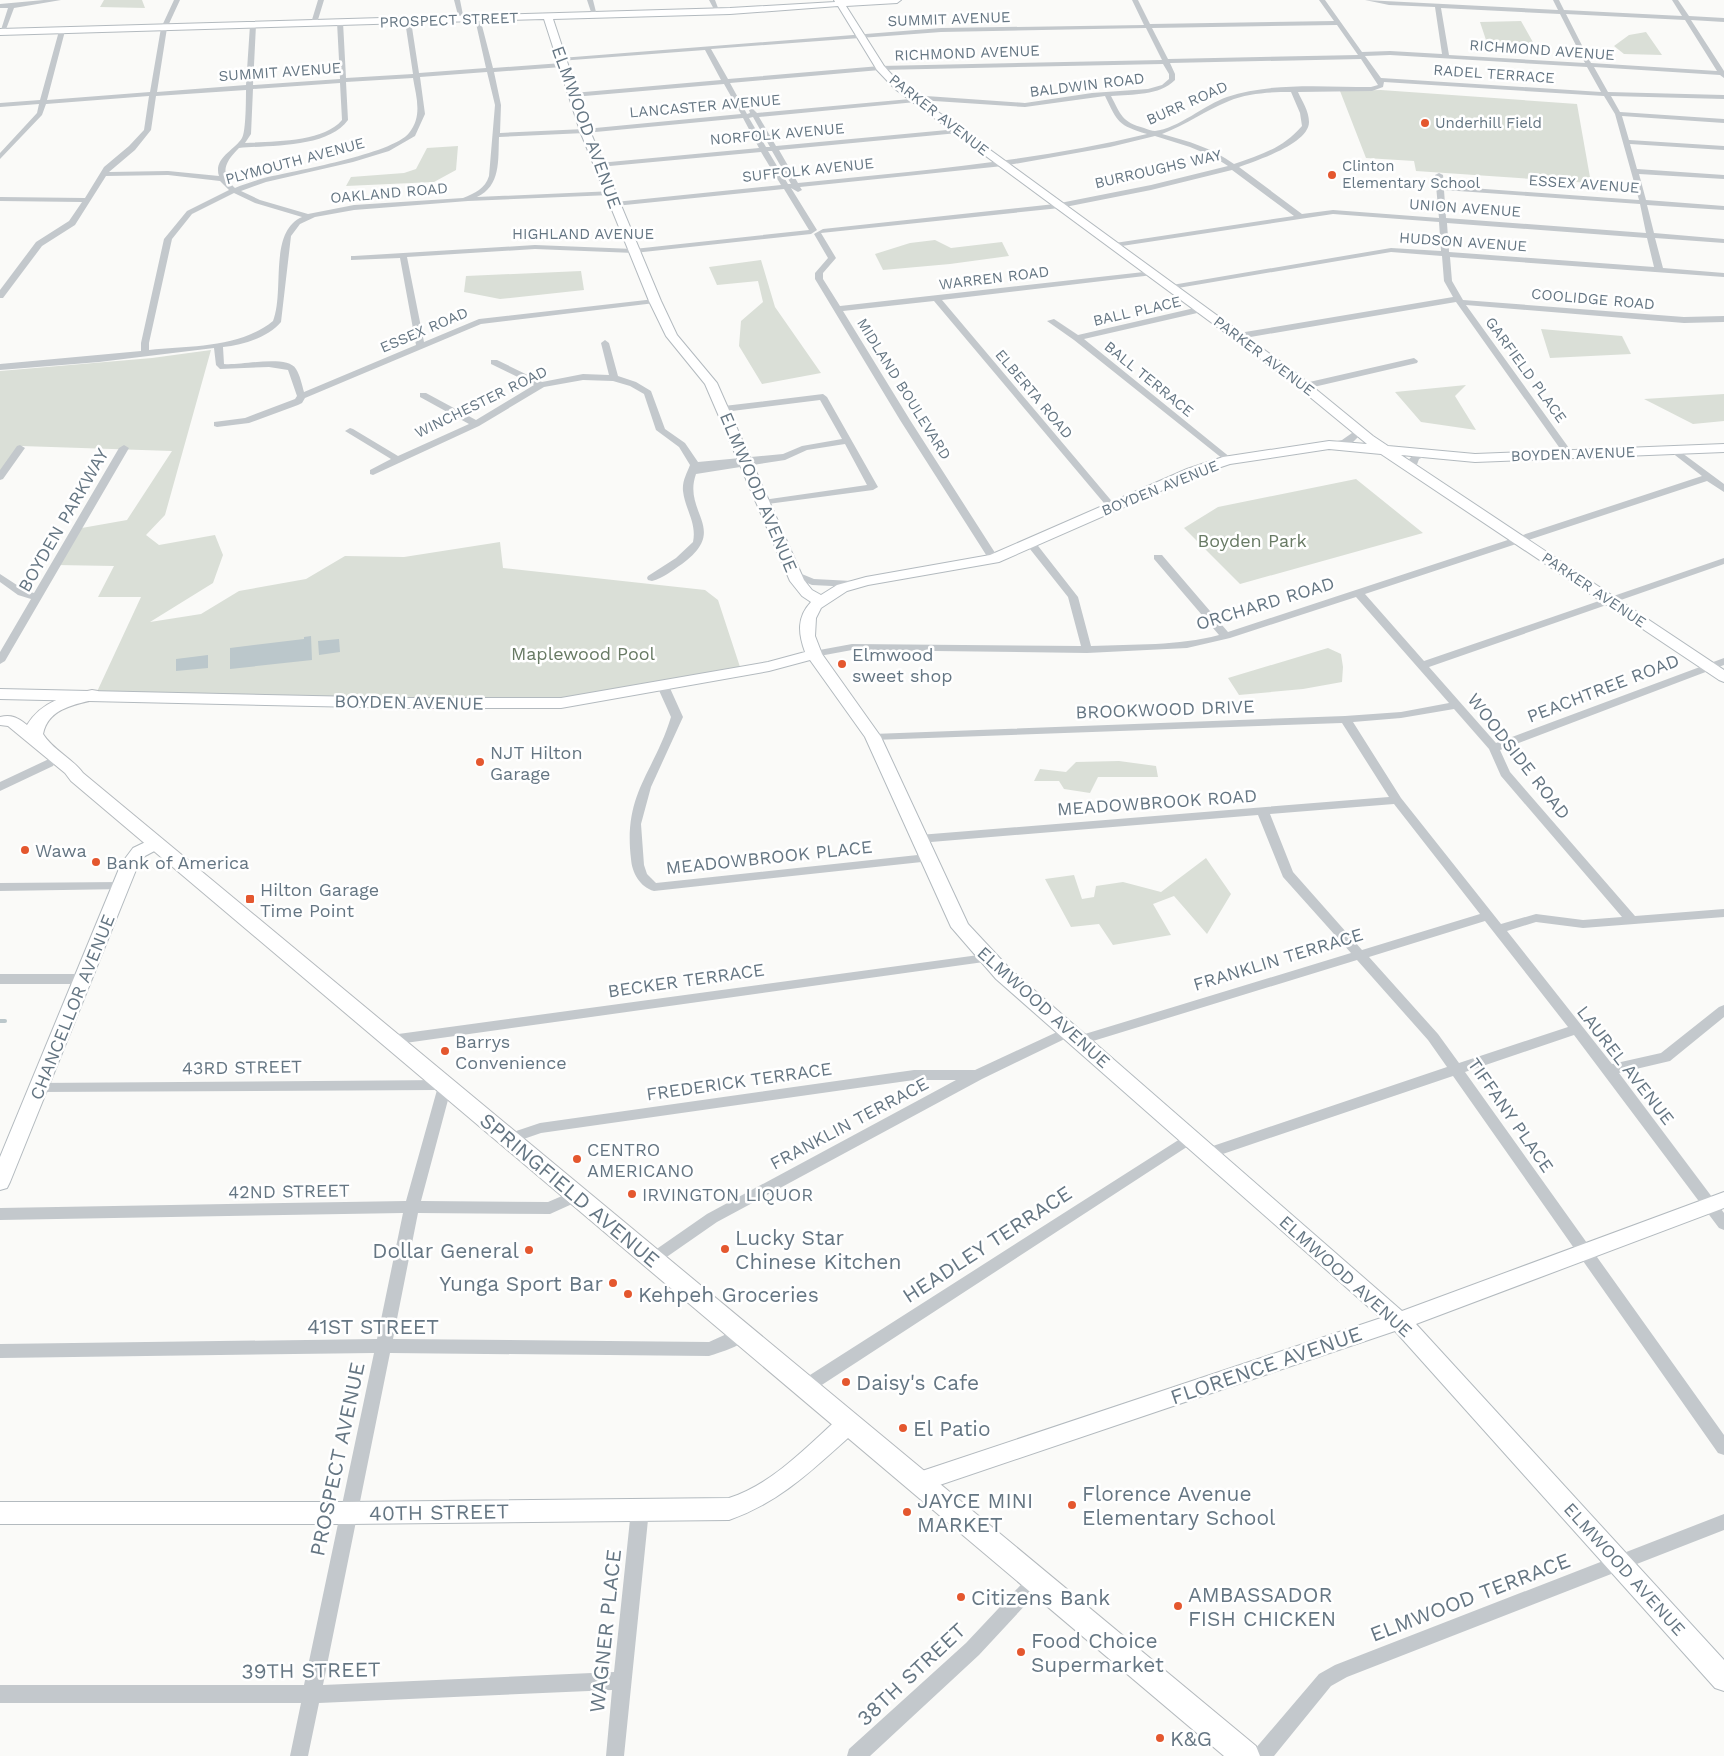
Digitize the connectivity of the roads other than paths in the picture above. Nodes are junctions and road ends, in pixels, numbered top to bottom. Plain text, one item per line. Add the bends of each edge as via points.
1 (58, 0) edge
2 (177, 0) edge
3 (321, 0) edge
4 (457, 0) edge
5 (590, 0) edge
6 (712, 0) edge
7 (897, 0) edge
8 (1135, 0) edge
9 (1322, 0) edge
10 (1368, 0) edge
11 (1556, 0) edge
12 (1675, 0) edge
13 (839, 2) edge
14 (1438, 5) junction
15 (0, 6) edge
16 (12, 6) junction
17 (1560, 10) junction
18 (718, 12) junction
19 (595, 15) junction
20 (548, 17) junction
21 (1686, 18) junction
22 (462, 19) junction
23 (478, 19) junction
24 (1724, 20) edge
25 (408, 21) junction
26 (340, 22) junction
27 (314, 23) junction
28 (1339, 23) junction
29 (253, 25) junction
30 (1149, 27) junction
31 (164, 28) junction
32 (1, 30) edge
33 (62, 31) junction
34 (859, 35) junction
35 (715, 47) junction
36 (707, 48) junction
37 (1362, 55) junction
38 (1446, 56) junction
39 (1713, 60) junction
40 (1166, 61) junction
41 (1724, 62) edge
42 (562, 63) junction
43 (1589, 65) junction
44 (880, 68) junction
45 (490, 70) junction
46 (416, 75) junction
47 (1723, 75) edge
48 (343, 80) junction
49 (726, 82) junction
50 (735, 82) junction
51 (1381, 82) junction
52 (249, 87) junction
53 (740, 90) dead end
54 (1294, 90) junction
55 (154, 94) junction
56 (1107, 94) junction
57 (1607, 94) junction
58 (573, 95) junction
59 (1724, 97) edge
60 (914, 99) junction
61 (43, 102) junction
62 (0, 105) edge
63 (750, 107) dead end
64 (1618, 114) junction
65 (755, 115) junction
66 (746, 116) junction
67 (1724, 121) edge
68 (585, 130) junction
69 (958, 131) junction
70 (1154, 134) junction
71 (496, 135) junction
72 (1625, 142) junction
73 (239, 146) junction
74 (775, 148) junction
75 (1724, 148) edge
76 (764, 149) junction
77 (0, 157) edge
78 (1003, 164) junction
79 (599, 165) junction
80 (1234, 166) junction
81 (1633, 171) junction
82 (103, 174) junction
83 (1439, 175) dead end
84 (1724, 178) edge
85 (222, 179) junction
86 (795, 185) junction
87 (786, 186) junction
88 (1441, 188) junction
89 (233, 189) junction
90 (613, 199) junction
91 (0, 200) edge
92 (86, 200) junction
93 (464, 200) junction
94 (1642, 202) junction
95 (1059, 205) junction
96 (1724, 208) edge
97 (307, 216) junction
98 (1301, 217) junction
99 (1442, 219) junction
100 (817, 231) junction
101 (1650, 236) junction
102 (1724, 241) edge
103 (1115, 245) junction
104 (634, 251) junction
105 (1444, 254) junction
106 (403, 255) junction
107 (354, 258) dead end
108 (1659, 270) junction
109 (1152, 273) junction
110 (1724, 275) edge
111 (1172, 287) junction
112 (0, 296) edge
113 (936, 298) junction
114 (1459, 300) junction
115 (654, 301) junction
116 (838, 309) junction
117 (1203, 309) junction
118 (1724, 319) edge
119 (1051, 321) dead end
120 (1239, 336) junction
121 (1077, 338) junction
122 (605, 343) dead end
123 (218, 345) junction
124 (421, 346) junction
125 (145, 354) junction
126 (1414, 361) dead end
127 (494, 362) dead end
128 (0, 367) edge
129 (614, 378) junction
130 (541, 385) junction
131 (1305, 386) junction
132 (423, 395) dead end
133 (300, 396) junction
134 (724, 409) junction
135 (217, 424) dead end
136 (476, 424) junction
137 (1356, 430) junction
138 (350, 431) dead end
139 (847, 441) junction
140 (1329, 445) junction
141 (20, 448) dead end
142 (124, 448) dead end
143 (1724, 448) edge
144 (1383, 449) junction
145 (1674, 450) junction
146 (1427, 453) junction
147 (1569, 454) junction
148 (397, 459) junction
149 (1228, 460) junction
150 (746, 462) junction
151 (1412, 468) junction
152 (693, 469) junction
153 (373, 472) dead end
154 (0, 477) edge
155 (1709, 477) junction
156 (1724, 489) edge
157 (763, 503) junction
158 (1112, 506) junction
159 (1518, 539) junction
160 (1032, 544) junction
161 (1158, 557) dead end
162 (994, 559) junction
163 (1724, 561) edge
164 (792, 573) junction
165 (0, 577) edge
166 (652, 578) dead end
167 (852, 584) junction
168 (1358, 592) junction
169 (36, 597) junction
170 (821, 600) junction
171 (1610, 600) junction
172 (1226, 636) junction
173 (1087, 650) junction
174 (814, 654) junction
175 (0, 661) edge
176 (1724, 662) edge
177 (1423, 665) junction
178 (1710, 667) junction
179 (1724, 677) edge
180 (663, 686) junction
181 (0, 694) edge
182 (92, 695) junction
183 (1456, 705) junction
184 (1345, 719) junction
185 (2, 720) edge
186 (873, 736) junction
187 (41, 745) junction
188 (1494, 748) junction
189 (49, 762) junction
190 (78, 778) junction
191 (0, 787) edge
192 (1398, 800) junction
193 (1263, 812) junction
194 (919, 838) junction
195 (156, 843) junction
196 (927, 858) junction
197 (121, 886) junction
198 (0, 888) edge
199 (1724, 913) edge
200 (1488, 916) junction
201 (1632, 920) junction
202 (1499, 929) junction
203 (1359, 954) junction
204 (986, 958) junction
205 (0, 979) edge
206 (82, 979) junction
207 (348, 1004) joint
208 (1724, 1010) edge
209 (1576, 1029) junction
210 (1075, 1035) junction
211 (391, 1040) junction
212 (1456, 1068) junction
213 (1609, 1070) junction
214 (977, 1075) junction
215 (445, 1085) junction
216 (39, 1087) junction
217 (1191, 1137) junction
218 (509, 1139) junction
219 (1209, 1153) junction
220 (0, 1182) edge
221 (576, 1196) junction
222 (1717, 1203) edge
223 (412, 1208) junction
224 (0, 1214) edge
225 (1724, 1224) edge
226 (1584, 1252) junction
227 (653, 1259) junction
228 (1399, 1321) junction
229 (742, 1334) junction
230 (383, 1346) junction
231 (0, 1352) edge
232 (806, 1387) junction
233 (849, 1423) junction
234 (1724, 1448) edge
235 (919, 1482) junction
236 (640, 1510) junction
237 (0, 1513) edge
238 (348, 1513) junction
239 (1724, 1522) edge
240 (1619, 1563) junction
241 (1037, 1580) junction
242 (1724, 1679) edge
243 (622, 1680) junction
244 (0, 1694) edge
245 (312, 1694) junction
246 (299, 1756) edge
247 (615, 1756) edge
248 (856, 1756) edge
249 (1246, 1756) edge
250 (1262, 1756) edge

1 - 16 street
2 - 31 street
3 - 27 street
4 - 22 street
5 - 19 street
6 - 18 street
7 - 13 street, PROSPECT STREET
8 - 30 street, BALDWIN ROAD
9 - 28 street
10 - 14 street
11 - 17 street
12 - 21 street
13 - 18 street, PROSPECT STREET
13 - 34 street, PARKER AVENUE
14 - 17 street
14 - 38 street
15 - 16 street
16 - 32 street
17 - 21 street
17 - 43 street
18 - 19 street, PROSPECT STREET
19 - 20 street, PROSPECT STREET
20 - 23 street, PROSPECT STREET
20 - 42 street, ELMWOOD AVENUE
21 - 24 street
21 - 39 street
22 - 23 street, PROSPECT STREET
22 - 25 street, PROSPECT STREET
23 - 45 street, OAKLAND ROAD
25 - 26 street, PROSPECT STREET
25 - 46 street, PLYMOUTH AVENUE
26 - 27 street, PROSPECT STREET
26 - 48 street
27 - 29 street, PROSPECT STREET
28 - 30 street, SUMMIT AVENUE
28 - 37 street
29 - 31 street, PROSPECT STREET
29 - 52 street
30 - 34 street, SUMMIT AVENUE via 942,30
30 - 40 street, BALDWIN ROAD
31 - 33 street, PROSPECT STREET
31 - 55 street
32 - 33 street, PROSPECT STREET
33 - 61 street
34 - 35 street, SUMMIT AVENUE
34 - 44 street, PARKER AVENUE
35 - 36 street, SUMMIT AVENUE
35 - 50 street
36 - 42 street, SUMMIT AVENUE
36 - 49 street, MIDLAND BOULEVARD
37 - 38 street, RICHMOND AVENUE
37 - 40 street, RICHMOND AVENUE
37 - 51 street
38 - 43 street, RICHMOND AVENUE
39 - 41 street
39 - 47 street
40 - 44 street, RICHMOND AVENUE
40 - 56 street, BALDWIN ROAD via 1173,76 1171,82 1164,86 1144,92
42 - 45 street, SUMMIT AVENUE
42 - 58 street, ELMWOOD AVENUE
43 - 47 street, RICHMOND AVENUE
43 - 57 street
44 - 50 street, RICHMOND AVENUE
44 - 60 street, PARKER AVENUE
45 - 46 street, SUMMIT AVENUE
45 - 71 street, OAKLAND ROAD via 498,105
46 - 48 street, SUMMIT AVENUE
46 - 89 street, PLYMOUTH AVENUE via 422,118 413,133 400,142 360,159
48 - 52 street, SUMMIT AVENUE
48 - 73 street via 345,120 336,130 311,138
49 - 50 street, RICHMOND AVENUE
49 - 58 street, RICHMOND AVENUE
49 - 66 street, MIDLAND BOULEVARD
50 - 53 street
51 - 54 street, BURR ROAD via 1381,86 1372,89
51 - 57 street, RADEL TERRACE
52 - 55 street, SUMMIT AVENUE
52 - 73 street via 247,134
54 - 70 street, BURR ROAD via 1233,97
54 - 80 street, BURROUGHS WAY via 1306,122 1300,134 1268,153
55 - 61 street, SUMMIT AVENUE
55 - 82 street via 147,130
56 - 60 street, BALDWIN ROAD via 1025,105
56 - 70 street via 1119,119
57 - 59 street, RADEL TERRACE
57 - 64 street
58 - 68 street, ELMWOOD AVENUE
60 - 65 street, LANCASTER AVENUE
60 - 69 street, PARKER AVENUE
61 - 62 street, SUMMIT AVENUE
61 - 77 street via 38,118
63 - 65 street, MIDLAND BOULEVARD
64 - 67 street
64 - 72 street
65 - 66 street, LANCASTER AVENUE
65 - 74 street, MIDLAND BOULEVARD
66 - 68 street, LANCASTER AVENUE
66 - 76 street, MIDLAND BOULEVARD
68 - 71 street, LANCASTER AVENUE
68 - 79 street, ELMWOOD AVENUE
69 - 74 street, NORFOLK AVENUE
69 - 78 street, PARKER AVENUE
70 - 78 street, BURR ROAD
70 - 80 street via 1203,148
71 - 93 street, OAKLAND ROAD via 491,184
72 - 75 street
72 - 81 street
73 - 85 street via 226,159
74 - 76 street, NORFOLK AVENUE
74 - 86 street, MIDLAND BOULEVARD
76 - 79 street, NORFOLK AVENUE
76 - 87 street, MIDLAND BOULEVARD
78 - 86 street, SUFFOLK AVENUE
78 - 95 street, PARKER AVENUE
79 - 90 street, ELMWOOD AVENUE
80 - 95 street, BURROUGHS WAY via 1189,180
80 - 98 street
81 - 84 street
81 - 94 street
82 - 85 street via 168,173
82 - 92 street
83 - 88 street, GARFIELD PLACE
85 - 89 street
86 - 87 street, SUFFOLK AVENUE
86 - 100 street, MIDLAND BOULEVARD
87 - 90 street, SUFFOLK AVENUE
87 - 100 street, MIDLAND BOULEVARD
88 - 94 street, ESSEX AVENUE
88 - 99 street, GARFIELD PLACE
89 - 97 street via 264,204
89 - 125 street, PLYMOUTH AVENUE via 196,208 172,230
90 - 93 street, SUFFOLK AVENUE
90 - 104 street, ELMWOOD AVENUE
91 - 92 street
92 - 112 street via 72,223 39,244
93 - 97 street, OAKLAND ROAD via 340,209
94 - 96 street, ESSEX AVENUE
94 - 101 street
95 - 100 street, HIGHLAND AVENUE
95 - 103 street, PARKER AVENUE
97 - 123 street, OAKLAND ROAD via 294,224 287,236 276,322 257,336
98 - 99 street, UNION AVENUE via 1332,212
98 - 103 street, UNION AVENUE
99 - 101 street, UNION AVENUE
99 - 105 street, GARFIELD PLACE
100 - 104 street, HIGHLAND AVENUE
100 - 116 street, MIDLAND BOULEVARD via 832,258 818,276
101 - 102 street, UNION AVENUE
101 - 108 street
103 - 109 street, PARKER AVENUE
104 - 106 street, HIGHLAND AVENUE via 535,247
104 - 115 street, ELMWOOD AVENUE
105 - 108 street, HUDSON AVENUE
105 - 111 street, HUDSON AVENUE via 1391,250
105 - 114 street, GARFIELD PLACE via 1448,281
106 - 107 street, HIGHLAND AVENUE
106 - 124 street
108 - 110 street, HUDSON AVENUE
109 - 111 street, PARKER AVENUE
109 - 113 street, WARREN ROAD
111 - 117 street, PARKER AVENUE
113 - 116 street, WARREN ROAD
113 - 158 street, ELBERTA ROAD
114 - 118 street, COOLIDGE ROAD via 1684,320
114 - 120 street, COOLIDGE ROAD
114 - 147 street, GARFIELD PLACE
115 - 124 street, ESSEX ROAD via 479,322
115 - 134 street, ELMWOOD AVENUE via 672,336 711,383
116 - 162 street, MIDLAND BOULEVARD
117 - 120 street, PARKER AVENUE
117 - 121 street, BALL PLACE
119 - 121 street, BALL TERRACE
120 - 131 street, PARKER AVENUE
121 - 149 street, BALL TERRACE
122 - 129 street
123 - 125 street, OAKLAND ROAD
123 - 133 street via 223,367 289,366
124 - 133 street, ESSEX ROAD
125 - 128 street, OAKLAND ROAD
126 - 131 street
127 - 130 street
129 - 130 street, WINCHESTER ROAD via 582,377
129 - 152 street, WINCHESTER ROAD via 633,384 648,394 661,430 682,445
130 - 136 street, WINCHESTER ROAD
131 - 137 street, PARKER AVENUE
132 - 136 street
133 - 135 street, ESSEX ROAD via 295,403 246,421
134 - 139 street via 824,397
134 - 150 street, ELMWOOD AVENUE
136 - 148 street, WINCHESTER ROAD
137 - 140 street via 1353,439
137 - 144 street, PARKER AVENUE
138 - 148 street
139 - 150 street via 805,448 785,457
139 - 157 street via 873,487
140 - 144 street, BOYDEN AVENUE
140 - 149 street, BOYDEN AVENUE
141 - 154 street
142 - 169 street, BOYDEN PARKWAY
143 - 145 street, BOYDEN AVENUE
144 - 146 street, BOYDEN AVENUE
144 - 151 street, PARKER AVENUE
145 - 147 street, BOYDEN AVENUE
145 - 155 street
146 - 147 street, BOYDEN AVENUE via 1475,458
146 - 151 street via 1414,457
148 - 153 street, WINCHESTER ROAD
149 - 158 street, BOYDEN AVENUE
150 - 152 street via 738,466
150 - 157 street, ELMWOOD AVENUE
151 - 159 street, PARKER AVENUE
152 - 166 street via 688,491 699,538 695,547
155 - 156 street
155 - 159 street, ORCHARD ROAD
157 - 164 street, ELMWOOD AVENUE
158 - 160 street, BOYDEN AVENUE
159 - 168 street, ORCHARD ROAD
159 - 171 street, PARKER AVENUE
160 - 162 street, BOYDEN AVENUE
160 - 173 street via 1073,597
161 - 172 street
162 - 167 street, BOYDEN AVENUE
163 - 171 street
164 - 167 street via 812,582
164 - 170 street, ELMWOOD AVENUE via 801,588
165 - 169 street via 22,593
167 - 170 street, BOYDEN AVENUE
168 - 172 street, ORCHARD ROAD
168 - 177 street, WOODSIDE ROAD
169 - 175 street, BOYDEN PARKWAY
170 - 174 street, ELMWOOD AVENUE via 809,618 807,630
171 - 177 street
171 - 178 street, PARKER AVENUE
172 - 173 street, ORCHARD ROAD via 1181,645
173 - 174 street, ORCHARD ROAD via 852,647
174 - 180 street, BOYDEN AVENUE via 778,665
174 - 186 street, ELMWOOD AVENUE
176 - 178 street, PEACHTREE ROAD
177 - 183 street, WOODSIDE ROAD
178 - 179 street, PARKER AVENUE
178 - 188 street, PEACHTREE ROAD
180 - 182 street, BOYDEN AVENUE via 561,703 409,703
180 - 196 street, MEADOWBROOK PLACE via 677,717 640,799 635,824 637,862 640,875 647,883 654,887
181 - 182 street, BOYDEN AVENUE
182 - 187 main road via 69,701 42,716 36,723 34,734
183 - 184 street, BROOKWOOD DRIVE via 1401,715
183 - 188 street, WOODSIDE ROAD
184 - 186 street, BROOKWOOD DRIVE
184 - 192 street
185 - 187 main road, SPRINGFIELD AVENUE via 12,721
185 - 189 main road, SPRINGFIELD AVENUE via 3,725
186 - 194 street, ELMWOOD AVENUE
187 - 190 main road, SPRINGFIELD AVENUE
188 - 201 street, WOODSIDE ROAD via 1505,773
189 - 190 main road, SPRINGFIELD AVENUE
189 - 191 street
190 - 195 main road, SPRINGFIELD AVENUE
192 - 193 street, MEADOWBROOK ROAD
192 - 200 street
193 - 194 street, MEADOWBROOK ROAD
193 - 203 street, TIFFANY PLACE via 1287,874
194 - 196 street, ELMWOOD AVENUE
195 - 197 street, CHANCELLOR AVENUE via 139,852
195 - 207 main road, SPRINGFIELD AVENUE
196 - 204 street, ELMWOOD AVENUE via 960,927
197 - 198 street
197 - 206 street, CHANCELLOR AVENUE
199 - 201 street
200 - 202 street, LAUREL AVENUE
200 - 203 street, FRANKLIN TERRACE
201 - 202 street via 1583,924 1536,918
202 - 209 street, LAUREL AVENUE
203 - 210 street, FRANKLIN TERRACE
203 - 212 street, TIFFANY PLACE via 1433,1037
204 - 210 street, ELMWOOD AVENUE
204 - 211 street, BECKER TERRACE
205 - 206 street
206 - 216 street, CHANCELLOR AVENUE
207 - 211 main road, SPRINGFIELD AVENUE
208 - 213 street via 1665,1057
209 - 212 street
209 - 213 street, LAUREL AVENUE
210 - 214 street, FRANKLIN TERRACE
210 - 217 street, ELMWOOD AVENUE
211 - 215 main road, SPRINGFIELD AVENUE
212 - 219 street
212 - 226 street, TIFFANY PLACE
213 - 222 street, LAUREL AVENUE
214 - 218 street, FREDERICK TERRACE via 914,1075 540,1128
214 - 227 street, FRANKLIN TERRACE via 712,1218
215 - 216 street, 43RD STREET
215 - 218 main road, SPRINGFIELD AVENUE
215 - 223 street, PROSPECT AVENUE
216 - 220 street, CHANCELLOR AVENUE
217 - 219 street, ELMWOOD AVENUE
217 - 232 street, HEADLEY TERRACE
218 - 221 main road, SPRINGFIELD AVENUE
219 - 228 street, ELMWOOD AVENUE
221 - 223 street, 42ND STREET via 550,1208
221 - 227 main road, SPRINGFIELD AVENUE
222 - 225 street, LAUREL AVENUE
222 - 226 street, FLORENCE AVENUE
223 - 224 street, 42ND STREET
223 - 230 street, PROSPECT AVENUE
226 - 228 street, FLORENCE AVENUE
226 - 234 street, TIFFANY PLACE
227 - 229 main road, SPRINGFIELD AVENUE
228 - 235 street, FLORENCE AVENUE
228 - 240 street, ELMWOOD AVENUE
229 - 230 street, 41ST STREET via 709,1348
229 - 232 main road, SPRINGFIELD AVENUE
230 - 231 street, 41ST STREET
230 - 238 street, PROSPECT AVENUE
232 - 233 main road, SPRINGFIELD AVENUE
233 - 235 main road, SPRINGFIELD AVENUE
233 - 236 street, 40TH STREET via 765,1495 745,1505 729,1509
235 - 241 main road, SPRINGFIELD AVENUE
236 - 238 street, 40TH STREET
236 - 243 street, WAGNER PLACE
237 - 238 street, 40TH STREET
238 - 245 street, PROSPECT AVENUE
239 - 240 street, ELMWOOD TERRACE
240 - 242 street, ELMWOOD AVENUE
240 - 250 street, ELMWOOD TERRACE via 1341,1671 1325,1680
241 - 248 street, 38TH STREET via 968,1651
241 - 249 main road, SPRINGFIELD AVENUE
243 - 245 street, 39TH STREET
243 - 247 street, WAGNER PLACE
244 - 245 street, 39TH STREET
245 - 246 street, PROSPECT AVENUE

